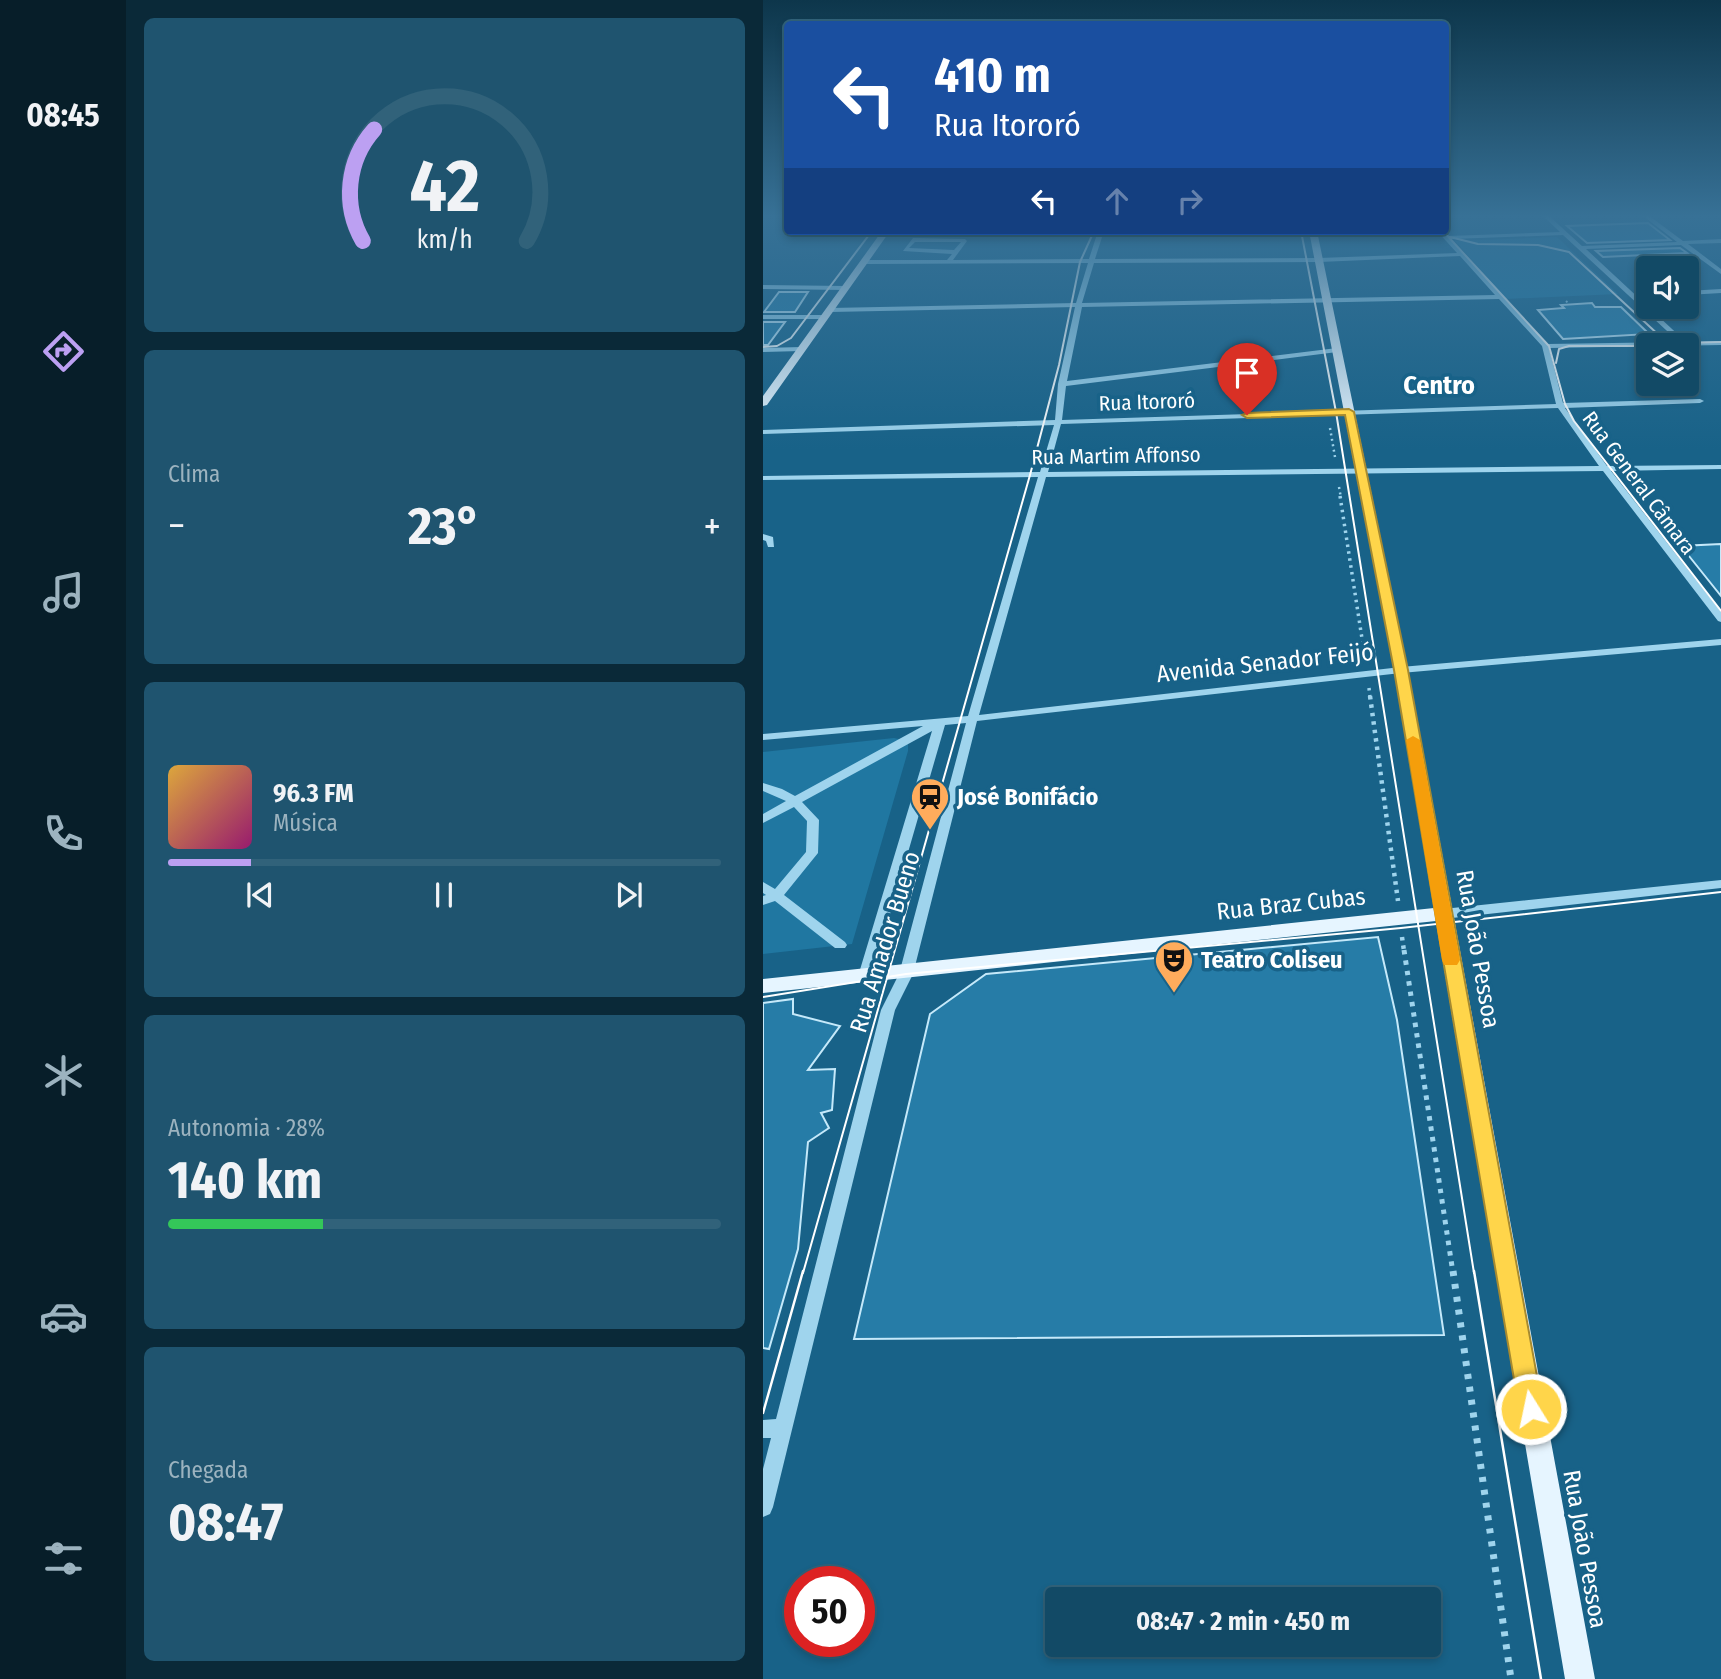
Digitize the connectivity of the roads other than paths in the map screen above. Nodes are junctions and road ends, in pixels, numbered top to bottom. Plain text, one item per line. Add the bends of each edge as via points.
1 (842, 293) edge
2 (1083, 293) edge
3 (1326, 293) edge
4 (1497, 293) edge
5 (1630, 293) edge
6 (1633, 296) junction
7 (1636, 296) edge
8 (1500, 297) junction
9 (1327, 300) junction
10 (1080, 306) junction
11 (827, 314) junction
12 (763, 317) edge
13 (1673, 333) edge
14 (1721, 343) edge
15 (1699, 344) edge
16 (1636, 345) edge
17 (1545, 346) junction
18 (801, 349) junction
19 (763, 350) edge
20 (1337, 350) junction
21 (1062, 384) junction
22 (1700, 401) dead end
23 (763, 403) edge
24 (1560, 405) junction
25 (1349, 412) junction
26 (1058, 423) junction
27 (763, 432) edge
28 (1721, 467) edge
29 (1606, 469) junction
30 (1361, 471) junction
31 (1044, 475) junction
32 (763, 478) edge
33 (763, 537) edge
34 (771, 545) dead end
35 (1721, 619) edge
36 (1721, 642) edge
37 (1401, 670) junction
38 (973, 719) junction
39 (940, 722) junction
40 (763, 737) edge
41 (763, 787) edge
42 (795, 801) junction
43 (763, 818) edge
44 (1721, 884) edge
45 (763, 886) edge
46 (769, 899) edge
47 (1443, 915) junction
48 (840, 945) dead end
49 (906, 969) junction
50 (866, 973) junction
51 (763, 986) edge
52 (773, 1428) edge
53 (763, 1507) edge
54 (1580, 1679) edge

1 - 11 main road
2 - 10 street, Rua Amador Bueno
3 - 9 main road, Rua João Pessoa
4 - 8 street, Rua General Câmara
5 - 6 street
6 - 7 street
6 - 13 street
8 - 9 street
8 - 17 street, Rua General Câmara
9 - 10 street
9 - 20 main road, Rua João Pessoa
10 - 11 street
10 - 21 street, Rua Amador Bueno
11 - 12 street
11 - 18 main road
14 - 15 street
16 - 17 street
17 - 24 street, Rua General Câmara
18 - 19 street
18 - 23 main road
20 - 21 street
20 - 25 main road, Rua João Pessoa
21 - 26 street, Rua Amador Bueno
22 - 24 street, Rua Itororó
24 - 25 street, Rua Itororó
24 - 29 street, Rua General Câmara
25 - 26 street, Rua Itororó
25 - 30 main road, Rua João Pessoa
26 - 27 street, Rua Itororó
26 - 31 street, Rua Amador Bueno
28 - 29 street, Rua Martim Affonso
29 - 30 street, Rua Martim Affonso
29 - 35 street, Rua General Câmara
30 - 31 street, Rua Martim Affonso
30 - 37 main road, Rua João Pessoa
31 - 32 street, Rua Martim Affonso
31 - 38 street, Rua Amador Bueno
33 - 34 street via 770,539
36 - 37 street, Avenida Senador Feijó
37 - 38 street, Avenida Senador Feijó
37 - 47 main road, Rua João Pessoa
38 - 39 street, Avenida Senador Feijó
38 - 49 street, Rua Amador Bueno
39 - 40 street, Avenida Senador Feijó
39 - 42 street
39 - 50 street
41 - 42 street via 780,790
42 - 43 street
42 - 46 street via 813,820 812,853
44 - 47 street, Rua Braz Cubas
45 - 46 street
46 - 48 street
47 - 49 main road, Rua Braz Cubas
47 - 54 main road, Rua João Pessoa
49 - 50 main road, Rua Braz Cubas
49 - 52 street, Rua Amador Bueno via 888,1010
50 - 51 main road, Rua Braz Cubas
52 - 53 street, Rua Amador Bueno

